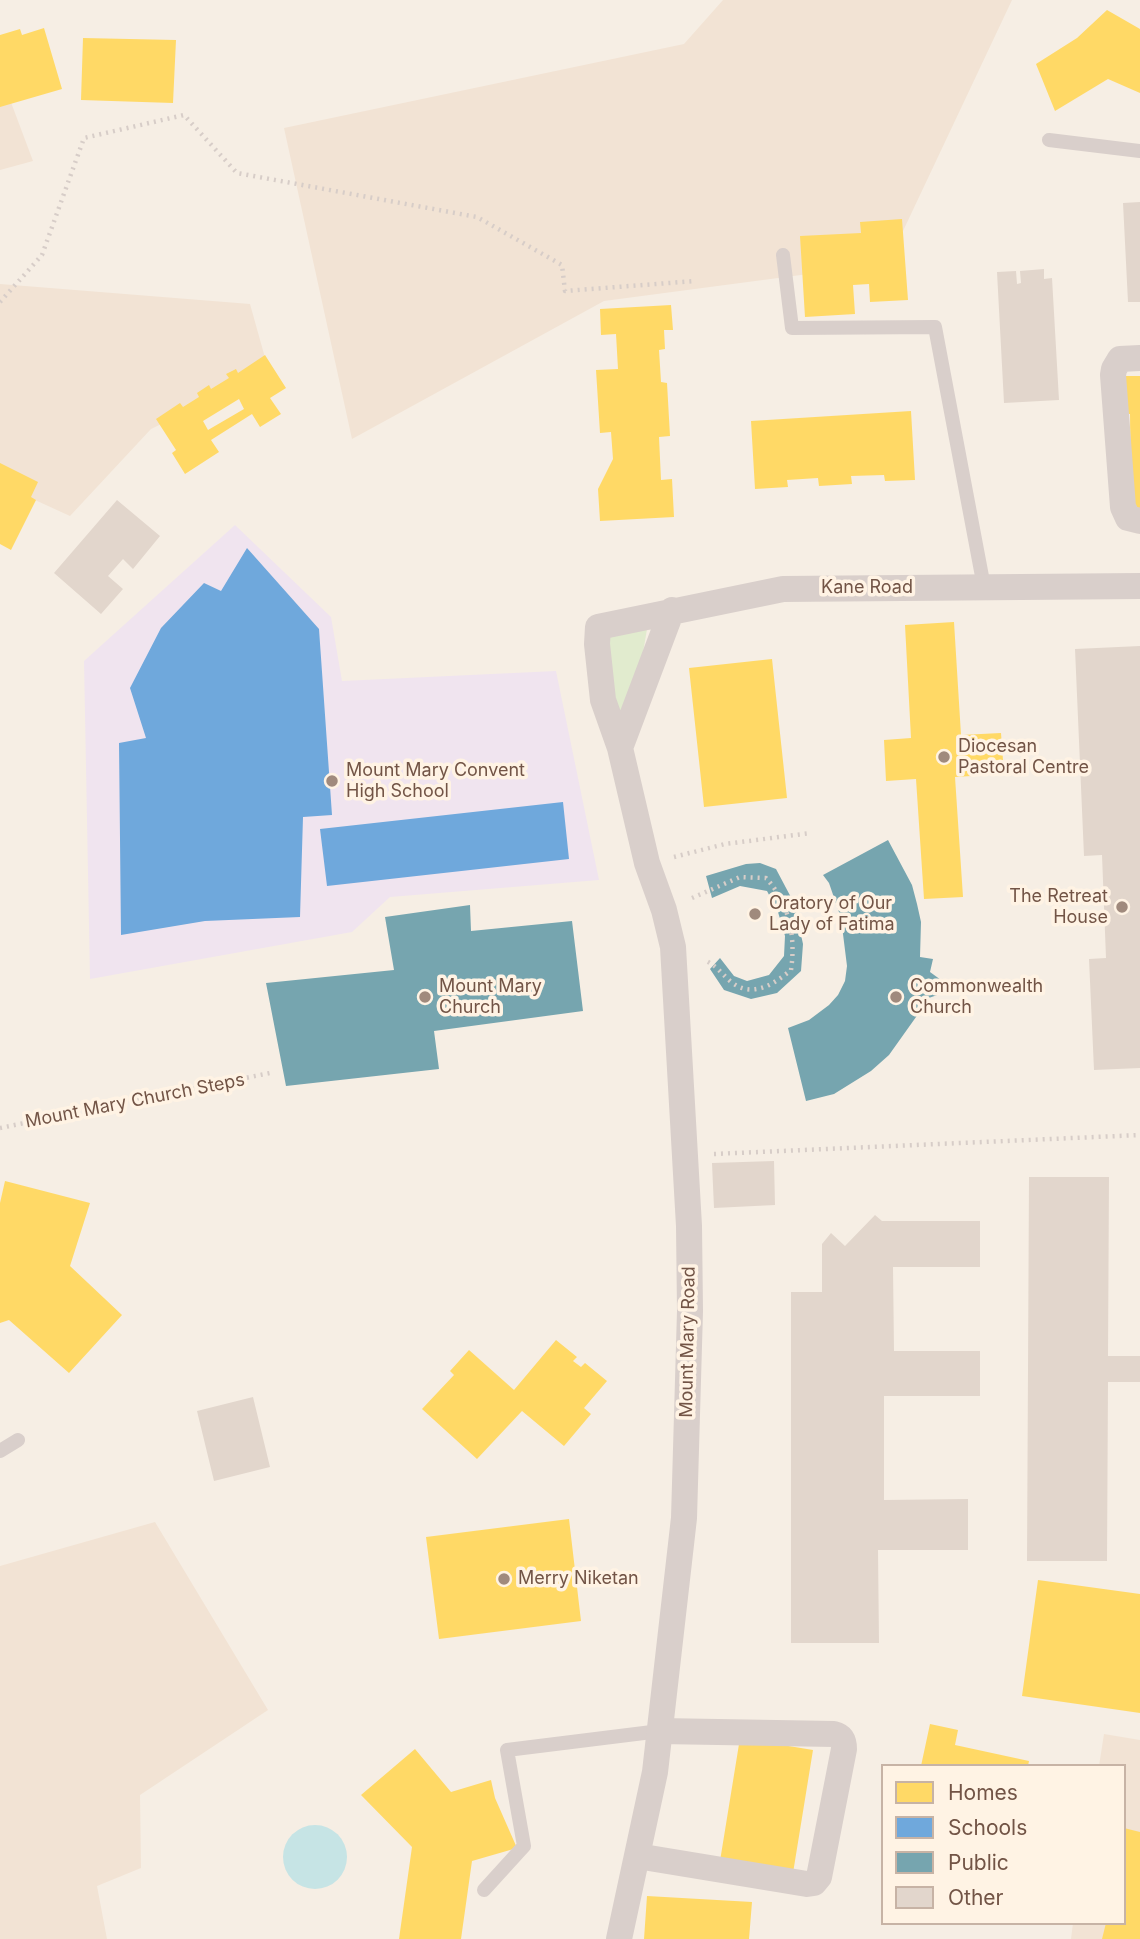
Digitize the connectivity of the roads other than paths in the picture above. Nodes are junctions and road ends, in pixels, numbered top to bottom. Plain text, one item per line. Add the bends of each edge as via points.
1 (1049, 140) dead end
2 (1140, 151) edge
3 (783, 255) dead end
4 (1140, 358) edge
5 (1140, 521) edge
6 (1140, 586) edge
7 (984, 587) junction
8 (672, 610) junction
9 (598, 628) joint
10 (620, 748) junction
11 (18, 1440) dead end
12 (0, 1451) edge
13 (660, 1731) junction
14 (637, 1856) junction
15 (484, 1890) dead end
16 (619, 1939) edge

1 - 2 lane
3 - 7 lane via 792,328 935,327
4 - 5 street via 1120,359 1113,375 1123,507 1128,517
6 - 7 street, Kane Road
7 - 8 street, Kane Road via 783,589
8 - 9 street, Kane Road
8 - 10 street
9 - 10 street, Mount Mary Road via 603,700
10 - 13 street, Mount Mary Road via 647,863 673,947 685,1156 690,1311 684,1518
11 - 12 lane
13 - 14 street, Mount Mary Road
13 - 14 street via 834,1734 840,1735 844,1749 819,1877 814,1883
13 - 15 lane via 507,1750 524,1846
14 - 16 street, Mount Mary Road

